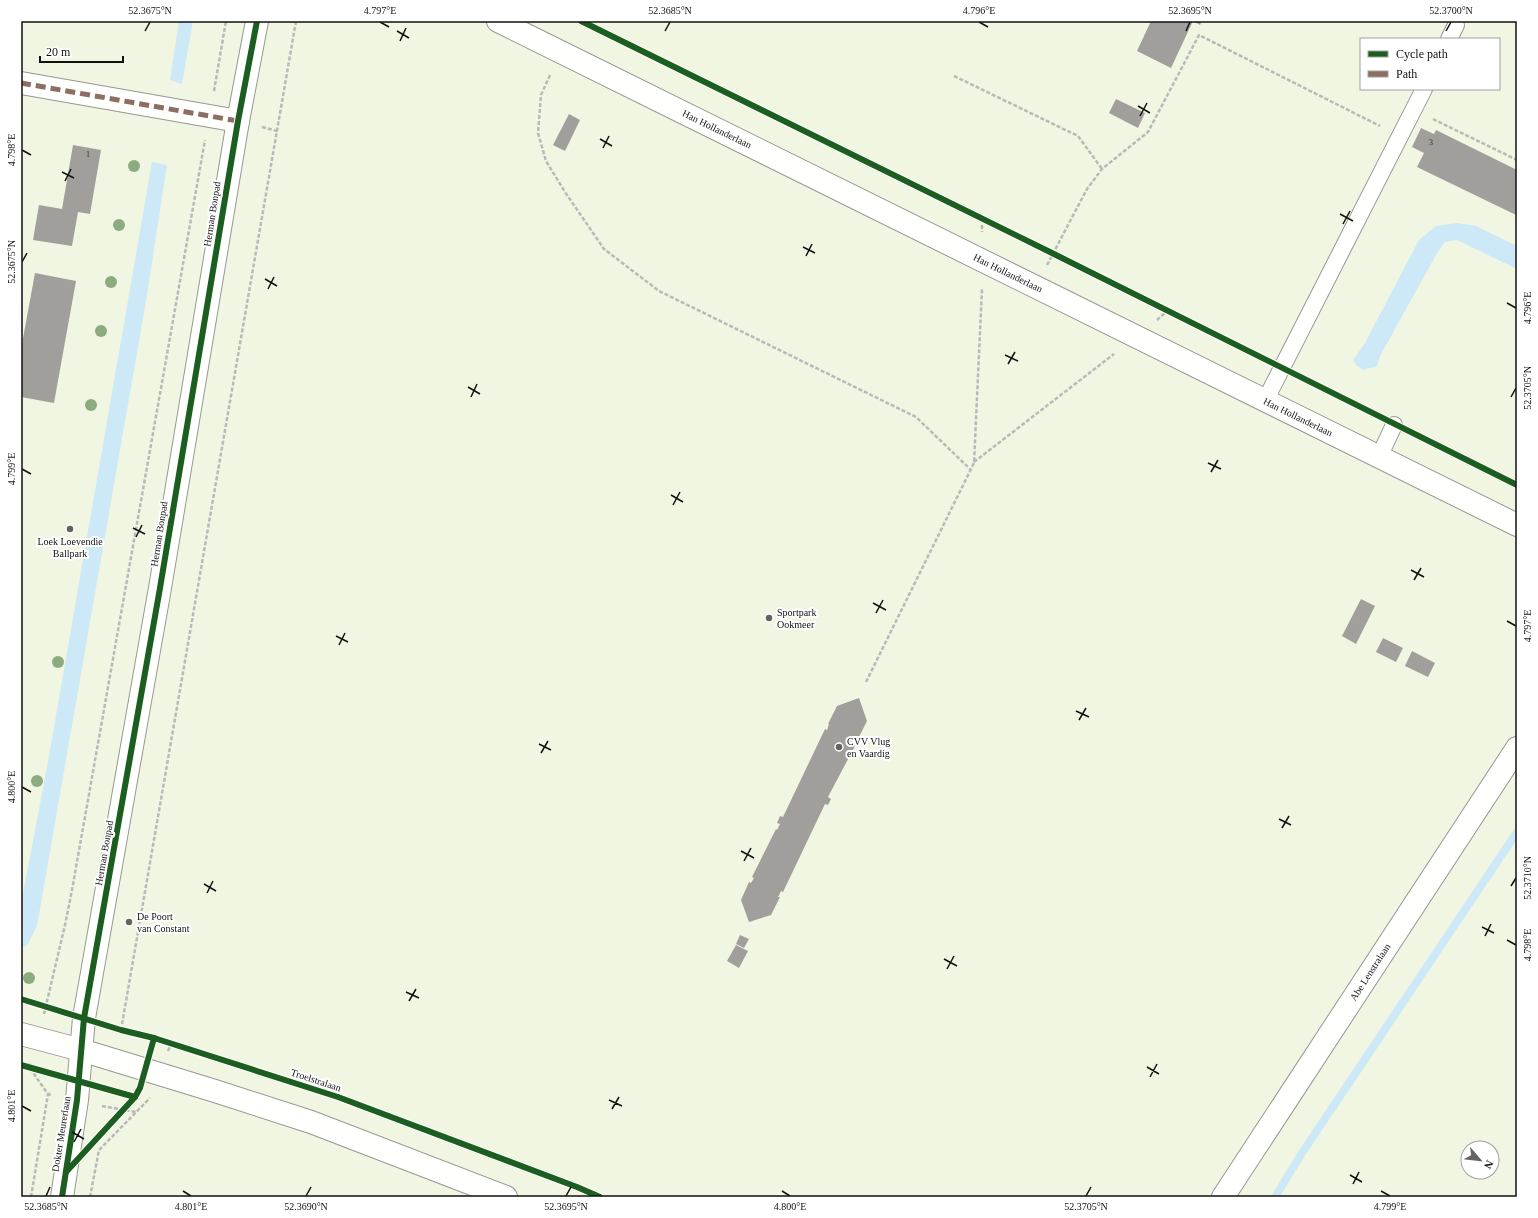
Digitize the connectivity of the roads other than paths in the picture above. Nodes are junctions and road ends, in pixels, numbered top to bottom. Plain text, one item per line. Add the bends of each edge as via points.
1 (257, 21) edge
2 (498, 21) edge
3 (21, 82) edge
4 (1423, 90) edge
5 (238, 121) junction
6 (1265, 401) junction
7 (1394, 425) dead end
8 (1379, 457) junction
9 (1517, 525) edge
10 (1517, 748) edge
11 (21, 1034) edge
12 (81, 1050) junction
13 (62, 1197) edge
14 (506, 1197) edge
15 (1223, 1197) edge

1 - 5 street, Herman Bonpad
2 - 6 street, Han Hollanderlaan
3 - 5 street
4 - 6 lane
5 - 12 street, Herman Bonpad via 159,596 84,1018
6 - 8 street, Han Hollanderlaan
7 - 8 lane
8 - 9 street, Han Hollanderlaan
10 - 15 street, Abe Lenstralaan
11 - 12 street
12 - 13 street, Dokter Meurerlaan via 77,1100
12 - 14 street via 311,1122

